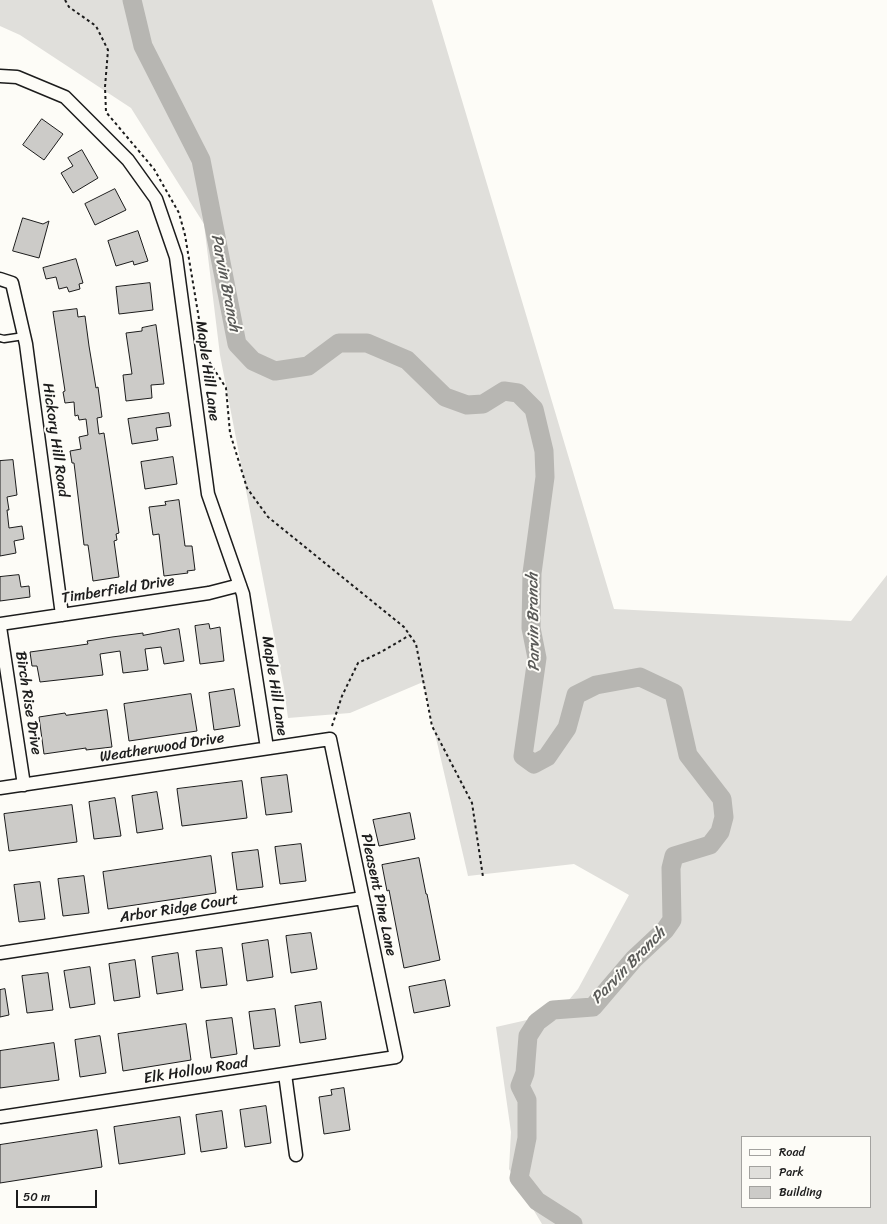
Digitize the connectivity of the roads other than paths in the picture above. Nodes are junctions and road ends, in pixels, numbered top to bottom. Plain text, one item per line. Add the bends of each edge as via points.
1 (0, 76) edge
2 (0, 279) edge
3 (24, 336) junction
4 (0, 338) edge
5 (240, 585) junction
6 (62, 615) junction
7 (0, 626) edge
8 (330, 739) joint
9 (267, 748) junction
10 (24, 785) junction
11 (0, 788) edge
12 (363, 898) junction
13 (0, 953) edge
14 (396, 1057) joint
15 (285, 1074) junction
16 (0, 1117) edge
17 (296, 1155) dead end

1 - 5 street, Maple Hill Lane via 17,77 65,97 128,160 156,199 176,257 208,494
2 - 3 street, Hickory Hill Road via 12,283
3 - 4 lane
3 - 6 street, Hickory Hill Road
5 - 6 street, Timberfield Drive via 209,593
5 - 9 street, Maple Hill Lane via 247,612
6 - 7 street, Timberfield Drive
7 - 10 street, Birch Rise Drive
8 - 9 street, Weatherwood Drive
8 - 12 street, Pleasent Pine Lane
9 - 10 street, Weatherwood Drive
10 - 11 street, Weatherwood Drive
12 - 13 street, Arbor Ridge Court
12 - 14 street, Pleasent Pine Lane
14 - 15 street, Elk Hollow Road
15 - 16 street, Elk Hollow Road
15 - 17 street

